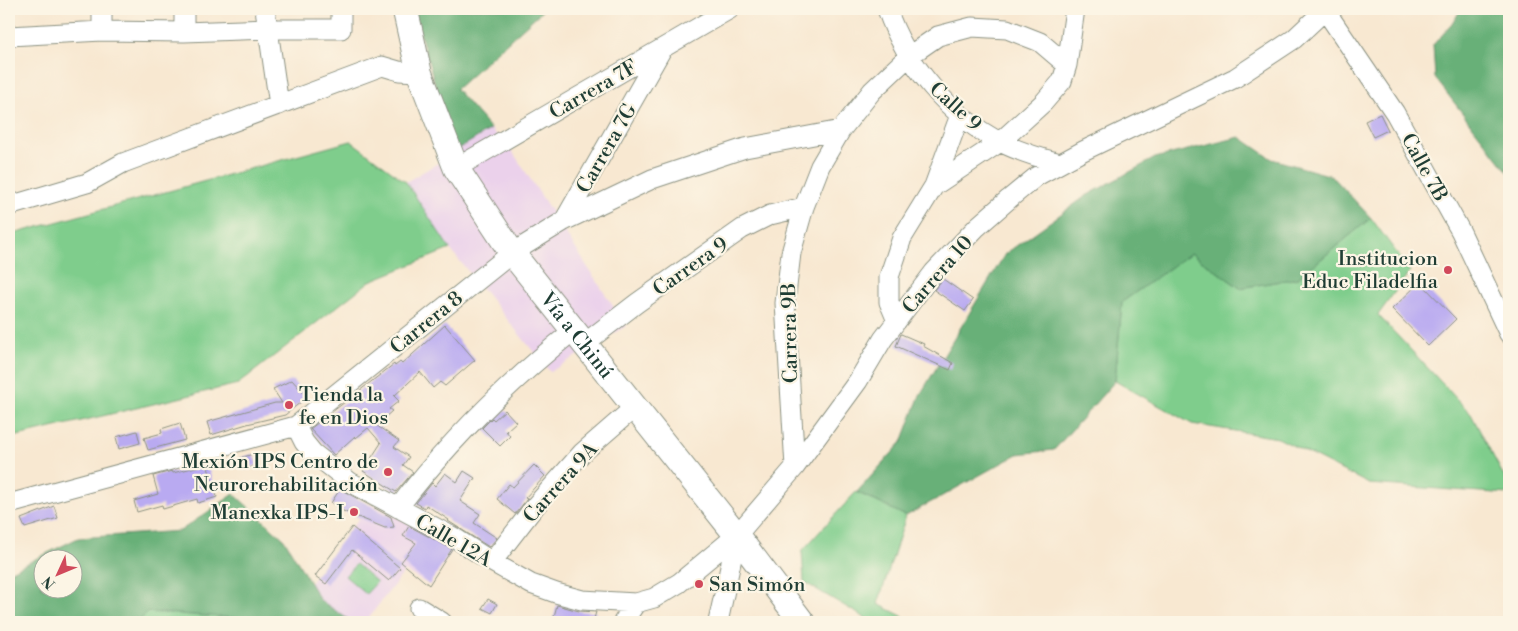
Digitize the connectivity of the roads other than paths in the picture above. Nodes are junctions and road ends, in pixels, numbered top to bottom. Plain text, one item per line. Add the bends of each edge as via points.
1 (102, 9) edge
2 (184, 9) edge
3 (265, 9) edge
4 (341, 9) edge
5 (730, 9) edge
6 (887, 9) edge
7 (1075, 9) edge
8 (1325, 9) edge
9 (405, 13) edge
10 (267, 29) junction
11 (102, 31) junction
12 (184, 32) junction
13 (9, 36) edge
14 (662, 48) junction
15 (909, 56) junction
16 (1067, 65) junction
17 (418, 72) junction
18 (279, 105) junction
19 (960, 115) junction
20 (841, 130) junction
21 (1000, 142) junction
22 (1060, 163) junction
23 (456, 168) junction
24 (934, 186) junction
25 (9, 206) edge
26 (804, 207) junction
27 (564, 221) junction
28 (512, 253) junction
29 (897, 320) junction
30 (1509, 334) edge
31 (579, 337) junction
32 (635, 407) junction
33 (296, 426) junction
34 (795, 467) junction
35 (9, 504) edge
36 (398, 508) junction
37 (737, 535) junction
38 (492, 562) junction
39 (636, 602) junction
40 (419, 608) dead end
41 (442, 622) edge
42 (623, 622) edge
43 (718, 622) edge
44 (802, 622) edge

1 - 11 street
2 - 12 street
3 - 10 street
4 - 10 street via 341,29
5 - 14 street, Carrera 7F
6 - 15 street, Calle 9
7 - 16 street
8 - 22 street, Carrera 10 via 1294,39 1235,78
8 - 30 street, Calle 7B via 1396,114 1460,232
9 - 17 main road, Vía a Chinú
10 - 12 street
10 - 18 street
11 - 12 street
11 - 13 street
14 - 23 street, Carrera 7F
14 - 27 street, Carrera 7G
15 - 16 street via 938,36 972,27 1007,29 1040,42
15 - 19 street, Calle 9 via 932,88
15 - 20 street, Carrera 9B via 872,91
16 - 21 street via 1062,81 1044,102
17 - 18 street via 382,66
17 - 23 main road, Vía a Chinú
18 - 25 street via 123,163 87,182
19 - 21 street, Calle 9
19 - 24 street
20 - 26 street, Carrera 9B via 820,166
20 - 27 street, Carrera 8 via 736,151 652,179
21 - 22 street, Calle 9
21 - 24 street
22 - 29 street, Carrera 10 via 1037,176 977,227 934,272
23 - 28 main road, Vía a Chinú
24 - 29 street via 902,238 888,276 889,302
26 - 31 street, Carrera 9 via 770,215 742,228 661,286
26 - 34 street, Carrera 9B via 791,253 785,303
27 - 28 street, Carrera 8
28 - 31 main road, Vía a Chinú
28 - 33 street, Carrera 8
29 - 34 street, Carrera 10 via 858,381
31 - 32 main road, Vía a Chinú
31 - 36 street, Carrera 9 via 532,364 496,398 435,462
32 - 37 main road, Vía a Chinú
32 - 38 street, Carrera 9A via 582,453
33 - 35 street, Carrera 8
33 - 36 street, Calle 12A via 304,442 319,458 350,482
34 - 37 street, Carrera 10
36 - 38 street, Calle 12A via 456,538
37 - 39 street, Carrera 10 via 668,591
37 - 43 street
37 - 44 main road, Vía a Chinú
38 - 39 street, Calle 12A via 556,594 582,600
39 - 42 street
40 - 41 street

